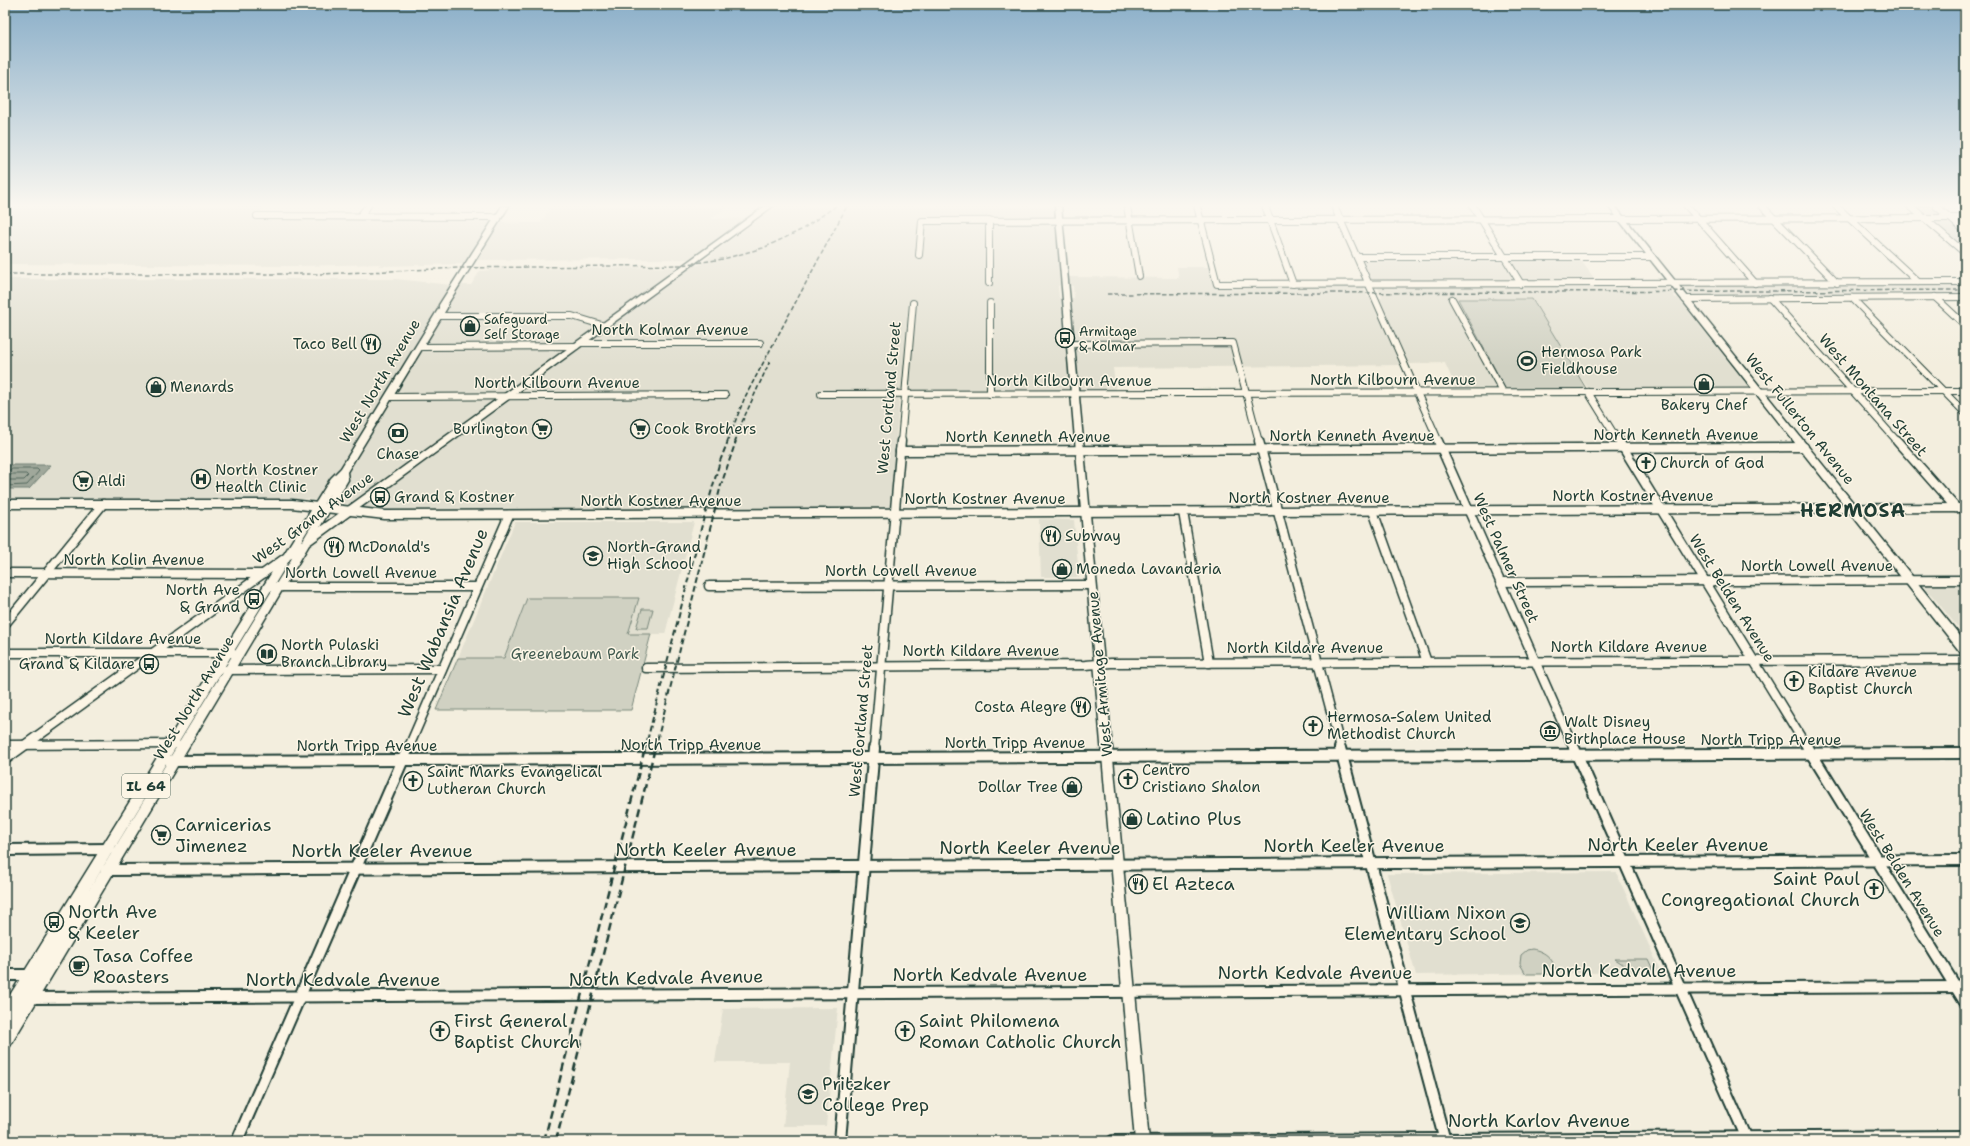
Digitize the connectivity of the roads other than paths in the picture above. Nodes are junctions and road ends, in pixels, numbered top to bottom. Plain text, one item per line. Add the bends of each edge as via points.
1 (476, 259) edge
2 (699, 259) edge
3 (989, 259) edge
4 (1063, 259) edge
5 (1136, 259) edge
6 (1211, 259) edge
7 (1284, 259) edge
8 (1357, 259) edge
9 (1506, 259) edge
10 (1654, 259) edge
11 (1734, 259) edge
12 (1814, 259) edge
13 (1894, 259) edge
14 (1139, 276) dead end
15 (1918, 282) junction
16 (1965, 282) edge
17 (989, 283) dead end
18 (1673, 283) junction
19 (1755, 283) junction
20 (1837, 283) junction
21 (1293, 284) junction
22 (1369, 284) junction
23 (1521, 284) junction
24 (1965, 297) edge
25 (1770, 298) junction
26 (1852, 298) junction
27 (1935, 298) junction
28 (1452, 299) dead end
29 (1685, 299) junction
30 (913, 303) dead end
31 (990, 303) dead end
32 (438, 316) junction
33 (1965, 325) edge
34 (605, 326) junction
35 (760, 343) dead end
36 (1070, 344) junction
37 (579, 345) junction
38 (420, 347) junction
39 (1944, 391) junction
40 (1965, 391) edge
41 (1503, 392) junction
42 (1588, 392) junction
43 (1759, 392) junction
44 (1853, 392) junction
45 (1075, 393) junction
46 (1246, 393) junction
47 (1417, 393) junction
48 (822, 394) dead end
49 (905, 394) junction
50 (990, 394) junction
51 (725, 395) dead end
52 (389, 396) junction
53 (508, 396) junction
54 (1965, 412) edge
55 (1804, 447) junction
56 (1441, 448) junction
57 (1622, 448) junction
58 (1261, 449) junction
59 (1080, 450) junction
60 (900, 451) junction
61 (5, 504) edge
62 (103, 504) junction
63 (323, 507) junction
64 (1956, 508) junction
65 (1965, 508) edge
66 (1853, 509) junction
67 (1661, 510) junction
68 (348, 511) junction
69 (1373, 511) junction
70 (1469, 511) junction
71 (1183, 512) junction
72 (1278, 512) junction
73 (1086, 513) junction
74 (894, 514) junction
75 (509, 515) junction
76 (307, 541) junction
77 (287, 556) junction
78 (5, 574) edge
79 (46, 574) junction
80 (262, 574) junction
81 (1909, 580) junction
82 (1965, 580) edge
83 (1705, 581) junction
84 (1500, 582) junction
85 (888, 585) junction
86 (1092, 585) junction
87 (709, 586) dead end
88 (274, 587) junction
89 (477, 587) junction
90 (5, 624) edge
91 (1965, 650) edge
92 (241, 652) junction
93 (5, 653) edge
94 (154, 653) junction
95 (228, 653) junction
96 (1965, 660) edge
97 (1754, 661) junction
98 (1318, 662) junction
99 (1427, 662) junction
100 (1536, 662) junction
101 (1209, 663) junction
102 (1099, 664) junction
103 (881, 666) junction
104 (442, 668) junction
105 (646, 668) dead end
106 (218, 670) junction
107 (230, 670) junction
108 (172, 744) junction
109 (184, 744) junction
110 (26, 745) junction
111 (5, 746) edge
112 (1965, 753) edge
113 (1812, 754) junction
114 (1577, 755) junction
115 (1343, 756) junction
116 (1108, 757) junction
117 (873, 758) junction
118 (5, 760) edge
119 (402, 760) junction
120 (162, 761) junction
121 (174, 761) junction
122 (121, 849) junction
123 (5, 850) edge
124 (107, 850) junction
125 (1965, 860) edge
126 (1878, 861) junction
127 (1624, 862) junction
128 (1372, 863) junction
129 (1117, 865) junction
130 (864, 866) junction
131 (355, 868) junction
132 (95, 870) junction
133 (109, 870) junction
134 (30, 975) junction
135 (45, 975) junction
136 (5, 976) edge
137 (1960, 986) edge
138 (1680, 988) junction
139 (1405, 989) junction
140 (1129, 991) junction
141 (853, 993) junction
142 (300, 997) junction
143 (16, 998) junction
144 (31, 998) junction
145 (1965, 1002) edge
146 (5, 1016) edge
147 (5, 1041) edge
148 (1965, 1136) edge
149 (1747, 1139) edge
150 (1445, 1140) edge
151 (237, 1141) edge
152 (840, 1141) edge
153 (1113, 1141) edge
154 (1142, 1141) edge

1 - 32 main road, West North Avenue / IL 64 via 449,305
2 - 34 main road, West Grand Avenue
3 - 17 street
4 - 36 main road, West Armitage Avenue
5 - 14 street
6 - 21 street via 1217,284
7 - 21 street
8 - 22 street, West Palmer Street
9 - 23 street
10 - 18 main road, West Fullerton Avenue
11 - 19 street
12 - 20 street
13 - 15 street
15 - 16 street
15 - 20 street
18 - 19 street
18 - 23 street
18 - 29 main road, West Fullerton Avenue
19 - 20 street
21 - 22 street
22 - 23 street
22 - 47 street, West Palmer Street
24 - 27 street
25 - 26 street
25 - 29 street
25 - 44 street, West Montana Street
26 - 27 street
26 - 39 street
27 - 33 street
28 - 41 street
29 - 43 main road, West Fullerton Avenue
30 - 49 street, West Cortland Street
31 - 50 street
32 - 34 street via 572,316
32 - 38 main road, West North Avenue / IL 64
34 - 37 main road, West Grand Avenue
35 - 37 street, North Kolmar Avenue
36 - 45 main road, West Armitage Avenue
36 - 46 street via 1232,344
37 - 38 street, North Kolmar Avenue
37 - 53 main road, West Grand Avenue
38 - 52 main road, West North Avenue / IL 64
39 - 40 street, North Kilbourn Avenue
39 - 44 street, North Kilbourn Avenue
39 - 54 street
41 - 42 street, North Kilbourn Avenue
41 - 47 street, North Kilbourn Avenue
42 - 43 street, North Kilbourn Avenue
42 - 57 street, West Belden Avenue
43 - 44 street, North Kilbourn Avenue
43 - 55 main road, West Fullerton Avenue
44 - 64 street, West Montana Street
45 - 46 street, North Kilbourn Avenue
45 - 50 street, North Kilbourn Avenue
45 - 59 main road, West Armitage Avenue
46 - 47 street, North Kilbourn Avenue
46 - 58 street
47 - 56 street, West Palmer Street
48 - 49 street, North Kilbourn Avenue
49 - 50 street, North Kilbourn Avenue
49 - 60 street, West Cortland Street
51 - 53 street, North Kilbourn Avenue
52 - 53 street, North Kilbourn Avenue
52 - 63 main road, West North Avenue / IL 64 via 344,472 343,480
53 - 68 main road, West Grand Avenue
55 - 57 street, North Kenneth Avenue
55 - 66 main road, West Fullerton Avenue
56 - 57 street, North Kenneth Avenue
56 - 58 street, North Kenneth Avenue
56 - 70 street, West Palmer Street
57 - 67 street, West Belden Avenue
58 - 59 street, North Kenneth Avenue
58 - 72 street
59 - 60 street, North Kenneth Avenue
59 - 73 main road, West Armitage Avenue
60 - 74 street, West Cortland Street
61 - 62 street, North Kostner Avenue
62 - 63 street, North Kostner Avenue via 272,504
62 - 79 street
63 - 68 street, North Kostner Avenue
63 - 76 main road, West North Avenue / IL 64
63 - 77 main road, West North Avenue / IL 64
64 - 65 street, North Kostner Avenue
64 - 66 street, North Kostner Avenue
66 - 67 street, North Kostner Avenue
66 - 81 main road, West Fullerton Avenue
67 - 70 street, North Kostner Avenue
67 - 83 street, West Belden Avenue
68 - 75 street, North Kostner Avenue via 385,515
68 - 76 main road, West Grand Avenue
69 - 70 street, North Kostner Avenue
69 - 72 street, North Kostner Avenue
69 - 99 street
70 - 84 street, West Palmer Street
71 - 72 street, North Kostner Avenue
71 - 73 street, North Kostner Avenue
71 - 101 street
72 - 98 street
73 - 74 street, North Kostner Avenue
73 - 86 main road, West Armitage Avenue
74 - 75 street, North Kostner Avenue
74 - 85 street, West Cortland Street
75 - 89 street, West Wabansia Avenue
76 - 77 main road, West Grand Avenue
76 - 88 main road, West North Avenue / IL 64
77 - 80 main road, West Grand Avenue
77 - 88 main road, West North Avenue / IL 64
78 - 79 street, North Kolin Avenue
79 - 80 street, North Kolin Avenue
79 - 90 street
80 - 94 main road, West Grand Avenue
81 - 82 street, North Lowell Avenue
81 - 83 street, North Lowell Avenue
81 - 91 main road, West Fullerton Avenue
83 - 84 street, North Lowell Avenue
83 - 97 street, West Belden Avenue
84 - 100 street, West Palmer Street
85 - 86 street, North Lowell Avenue
85 - 87 street, North Lowell Avenue
85 - 103 street, West Cortland Street
86 - 102 main road, West Armitage Avenue
88 - 89 street, North Lowell Avenue
88 - 92 main road, West North Avenue / IL 64
88 - 95 main road, West North Avenue / IL 64
89 - 104 street, West Wabansia Avenue
92 - 95 street, North Kildare Avenue
92 - 107 main road, West North Avenue / IL 64
93 - 94 street, North Kildare Avenue
94 - 95 street, North Kildare Avenue
94 - 110 main road, West Grand Avenue
95 - 106 main road, West North Avenue / IL 64
96 - 97 street, North Kildare Avenue
97 - 100 street, North Kildare Avenue
97 - 113 street, West Belden Avenue
98 - 99 street, North Kildare Avenue
98 - 101 street, North Kildare Avenue
98 - 115 street
99 - 100 street, North Kildare Avenue
100 - 114 street, West Palmer Street
101 - 102 street, North Kildare Avenue
102 - 103 street, North Kildare Avenue
102 - 116 main road, West Armitage Avenue
103 - 105 street, North Kildare Avenue
103 - 117 street, West Cortland Street
104 - 107 street
104 - 119 street, West Wabansia Avenue
106 - 107 street
106 - 108 main road, West North Avenue / IL 64
107 - 109 main road, West North Avenue / IL 64
108 - 109 street
108 - 110 street
108 - 120 main road, West North Avenue / IL 64
109 - 121 main road, West North Avenue / IL 64
110 - 111 street
110 - 118 main road, West Grand Avenue
112 - 113 street, North Tripp Avenue
113 - 114 street, North Tripp Avenue
113 - 126 street, West Belden Avenue
114 - 115 street, North Tripp Avenue
114 - 127 street, West Palmer Street
115 - 116 street, North Tripp Avenue
115 - 128 street
116 - 117 street, North Tripp Avenue
116 - 129 main road, West Armitage Avenue
117 - 119 street, North Tripp Avenue
117 - 130 street, West Cortland Street
119 - 121 street, North Tripp Avenue
119 - 131 street, West Wabansia Avenue
120 - 121 street, North Tripp Avenue
120 - 124 main road, West North Avenue / IL 64
121 - 122 main road, West North Avenue / IL 64
122 - 124 street
122 - 133 main road, West North Avenue / IL 64
123 - 124 street
124 - 132 main road, West North Avenue / IL 64
125 - 126 street, North Keeler Avenue
126 - 127 street, North Keeler Avenue
126 - 137 street, West Belden Avenue
127 - 128 street, North Keeler Avenue
127 - 138 street, West Palmer Street
128 - 129 street, North Keeler Avenue
128 - 139 street
129 - 130 street, North Keeler Avenue
129 - 140 main road, West Armitage Avenue
130 - 131 street, North Keeler Avenue
130 - 141 street, West Cortland Street
131 - 133 street, North Keeler Avenue
131 - 142 street, West Wabansia Avenue
132 - 133 street, North Keeler Avenue
132 - 134 main road, West North Avenue / IL 64
133 - 135 main road, West North Avenue / IL 64
134 - 135 street
134 - 136 street
134 - 143 main road, West North Avenue / IL 64
135 - 144 main road, West North Avenue / IL 64
137 - 138 street, North Kedvale Avenue
137 - 145 street, West Belden Avenue
138 - 139 street, North Kedvale Avenue
138 - 149 street, West Palmer Street
139 - 140 street, North Kedvale Avenue
139 - 150 street
140 - 141 street, North Kedvale Avenue
140 - 154 main road, West Armitage Avenue
141 - 142 street, North Kedvale Avenue
141 - 152 street, West Cortland Street
142 - 144 street, North Kedvale Avenue
142 - 151 street, West Wabansia Avenue
143 - 144 street, North Kedvale Avenue
143 - 146 main road, West North Avenue / IL 64
144 - 147 main road, West North Avenue / IL 64
148 - 149 street, North Karlov Avenue
149 - 150 street, North Karlov Avenue
150 - 154 street, North Karlov Avenue
153 - 154 street, North Karlov Avenue

